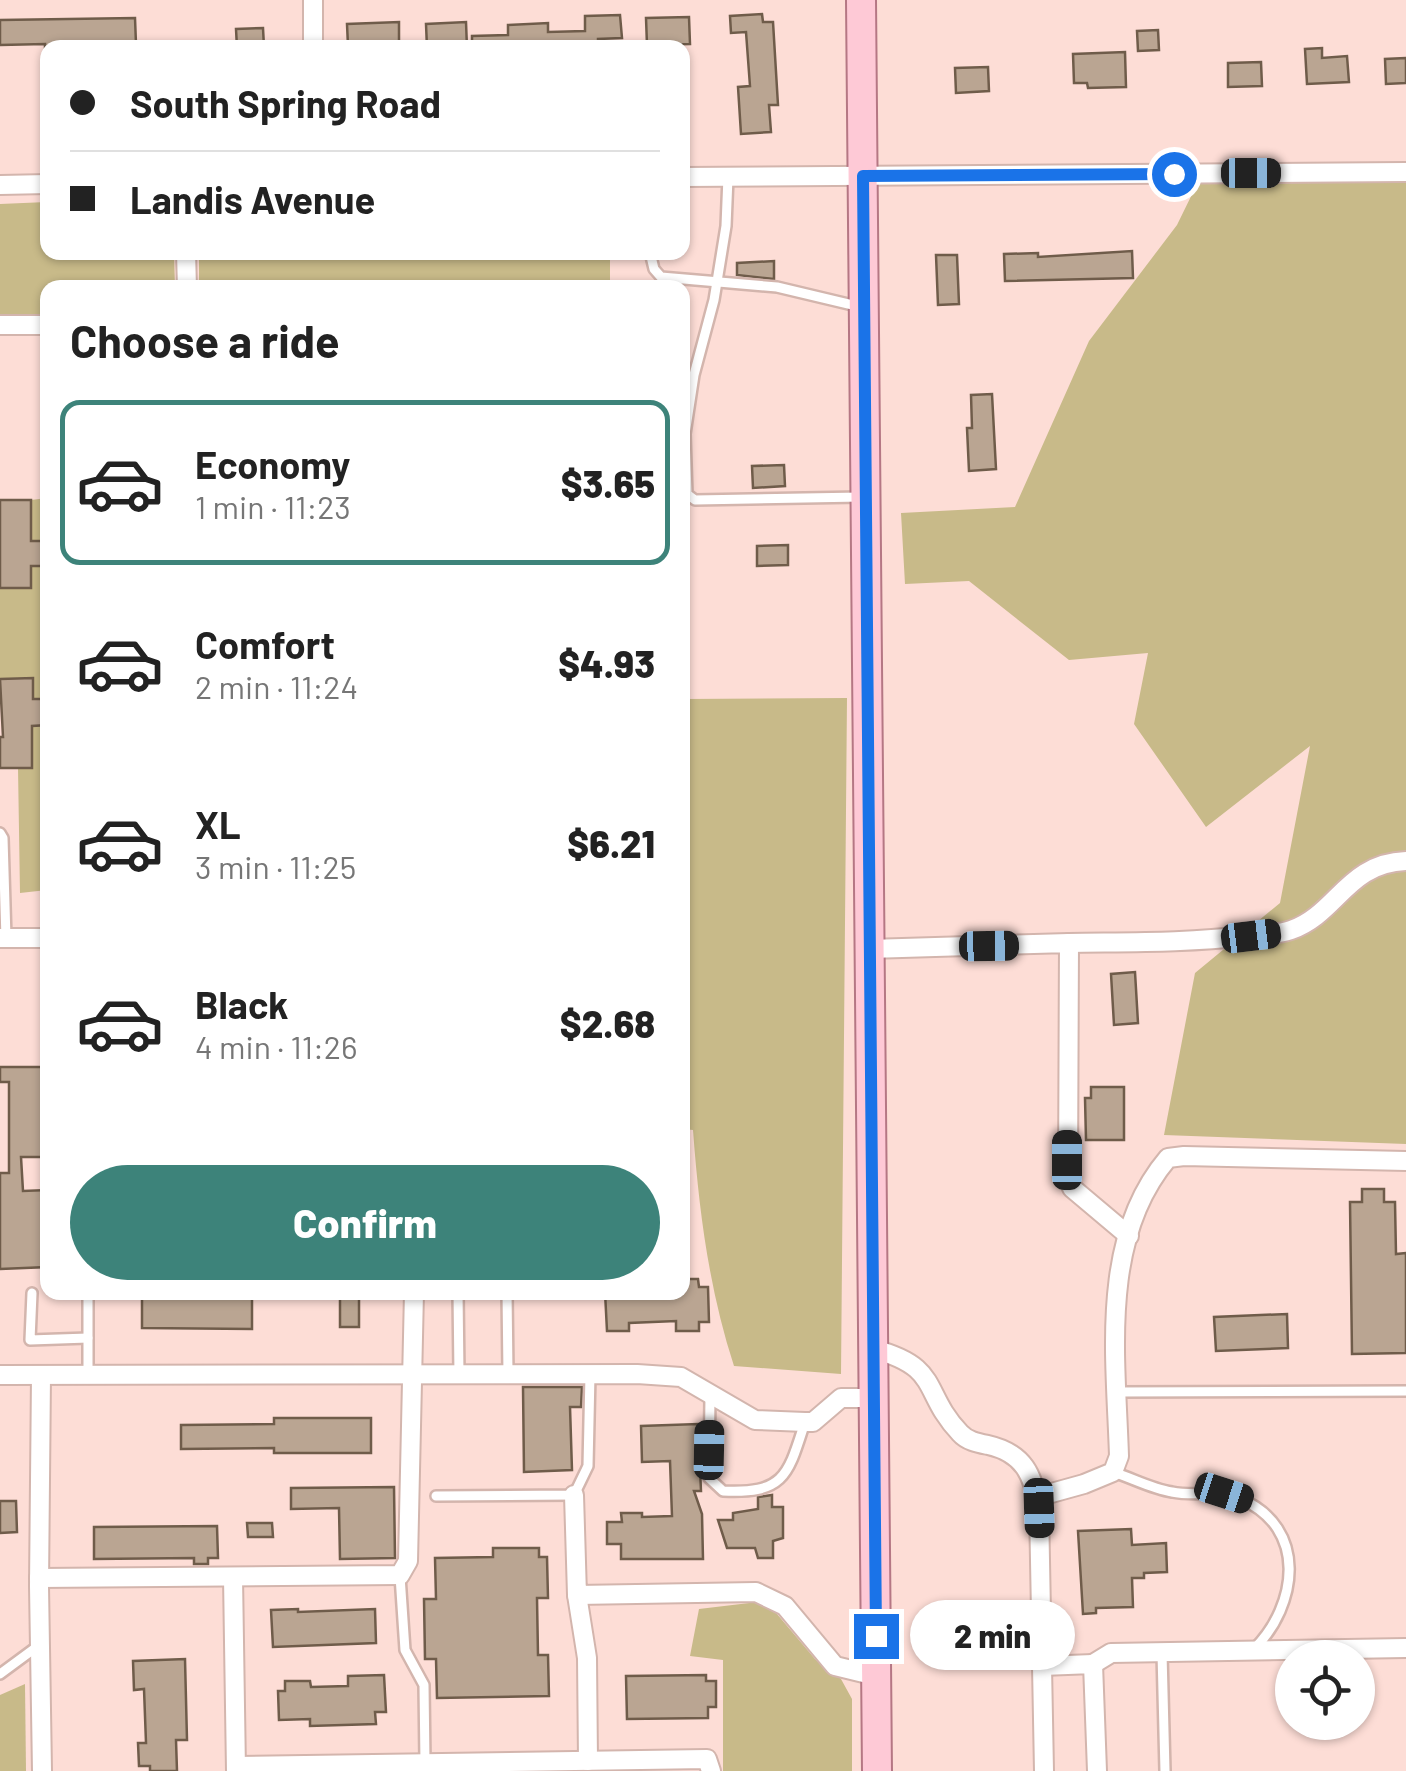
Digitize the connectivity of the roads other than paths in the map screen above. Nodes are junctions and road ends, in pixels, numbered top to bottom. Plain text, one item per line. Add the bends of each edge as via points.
1 (313, 0) edge
2 (862, 0) edge
3 (313, 40) edge
4 (1406, 172) edge
5 (863, 176) junction
6 (728, 177) junction
7 (690, 178) edge
8 (40, 184) edge
9 (0, 185) edge
10 (652, 260) edge
11 (685, 280) edge
12 (690, 281) edge
13 (717, 284) junction
14 (864, 308) junction
15 (0, 324) edge
16 (40, 325) edge
17 (690, 403) edge
18 (690, 496) edge
19 (865, 497) junction
20 (0, 833) edge
21 (1406, 861) edge
22 (3, 938) edge
23 (40, 938) edge
24 (1068, 943) junction
25 (869, 948) junction
26 (1406, 1161) edge
27 (1129, 1236) junction
28 (32, 1293) dead end
29 (88, 1300) edge
30 (414, 1300) edge
31 (458, 1300) edge
32 (506, 1300) edge
33 (88, 1338) junction
34 (873, 1349) junction
35 (88, 1374) junction
36 (412, 1374) junction
37 (460, 1374) junction
38 (508, 1374) junction
39 (590, 1374) junction
40 (0, 1375) edge
41 (41, 1375) junction
42 (1406, 1391) edge
43 (1117, 1392) junction
44 (710, 1396) junction
45 (873, 1398) junction
46 (805, 1422) junction
47 (1112, 1472) junction
48 (574, 1494) junction
49 (436, 1496) dead end
50 (1037, 1497) junction
51 (400, 1575) junction
52 (39, 1578) junction
53 (234, 1578) junction
54 (577, 1595) junction
55 (40, 1644) junction
56 (1406, 1648) edge
57 (1252, 1651) junction
58 (1162, 1652) junction
59 (1094, 1664) junction
60 (1042, 1666) junction
61 (0, 1674) edge
62 (876, 1676) junction
63 (588, 1761) junction
64 (426, 1763) junction
65 (453, 1767) edge
66 (492, 1767) edge
67 (236, 1768) edge
68 (42, 1771) edge
69 (712, 1771) edge
70 (877, 1771) edge
71 (1044, 1771) edge
72 (1097, 1771) edge
73 (1165, 1771) edge

1 - 3 street
2 - 5 main road
4 - 5 street
5 - 6 street
5 - 14 main road
6 - 7 street
6 - 13 lane
8 - 9 street
10 - 11 lane via 661,277
12 - 13 lane
13 - 14 lane via 777,287
13 - 17 lane
14 - 19 main road
15 - 16 street
18 - 19 lane
19 - 25 main road
20 - 22 lane
21 - 24 street via 1361,874 1313,920 1288,932
22 - 23 street
24 - 25 street
24 - 27 street via 1068,1178
25 - 34 main road
26 - 27 street via 1168,1158
27 - 43 street via 1115,1304
28 - 33 lane via 30,1340
29 - 33 lane
30 - 36 street
31 - 37 lane
32 - 38 lane
33 - 35 lane
34 - 45 main road
34 - 50 street via 914,1365 959,1432 1016,1458 1033,1478
35 - 36 street
35 - 41 street
36 - 37 street
36 - 51 street via 408,1562
37 - 38 street
38 - 39 street
39 - 44 street via 680,1377
39 - 48 lane via 588,1466
40 - 41 street
41 - 52 street
42 - 43 lane
43 - 47 street via 1119,1456
44 - 46 street via 755,1420
44 - 46 lane via 709,1478 722,1491 768,1487 785,1476
45 - 46 street via 841,1398
45 - 62 main road
47 - 50 street
47 - 57 lane via 1174,1493 1234,1496 1271,1522 1288,1557 1289,1593 1271,1632
48 - 49 lane
48 - 54 street
50 - 60 street
51 - 53 street
51 - 64 lane via 404,1650 424,1686
52 - 53 street
52 - 55 street
53 - 67 street
54 - 62 street via 756,1592 785,1606 835,1666
54 - 63 street via 587,1658
55 - 61 lane
55 - 68 street
56 - 57 street
57 - 58 street
58 - 59 street via 1111,1653
58 - 73 lane
59 - 60 street
59 - 72 street
60 - 71 street
62 - 70 main road
63 - 66 street
63 - 69 street via 707,1759
64 - 65 street
64 - 67 street
65 - 66 street

